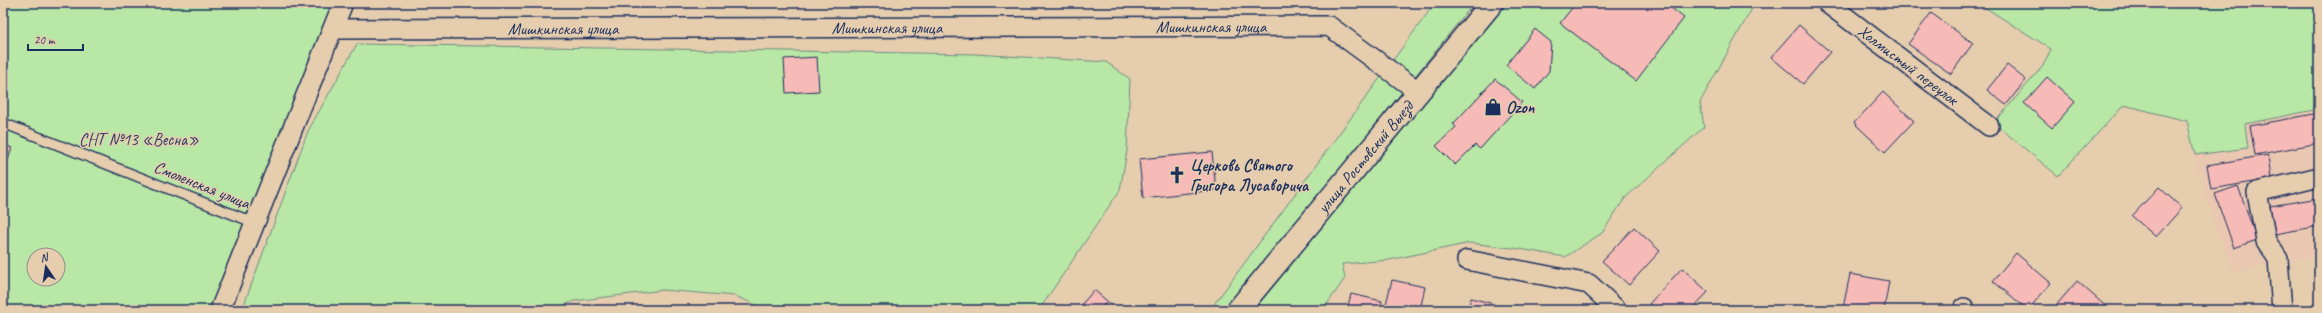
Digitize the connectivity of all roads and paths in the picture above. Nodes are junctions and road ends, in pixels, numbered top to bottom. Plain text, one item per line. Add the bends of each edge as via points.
1 (1492, 3) edge
2 (1827, 3) edge
3 (338, 4) edge
4 (333, 29) junction
5 (1419, 92) junction
6 (3, 123) edge
7 (1989, 126) dead end
8 (2319, 178) edge
9 (255, 223) junction
10 (1467, 260) dead end
11 (220, 310) edge
12 (1238, 310) edge
13 (1617, 310) edge
14 (2282, 310) edge

1 - 5 main road, улица Ростовский Выезд
2 - 7 street, Холмистый переулок
3 - 4 street
4 - 5 street, Мишкинская улица via 1329,26
4 - 9 street
5 - 12 main road, улица Ростовский Выезд
6 - 9 lane, Смоленская улица
8 - 14 street via 2257,192 2266,241 2278,259
9 - 11 street
10 - 13 street via 1589,284

